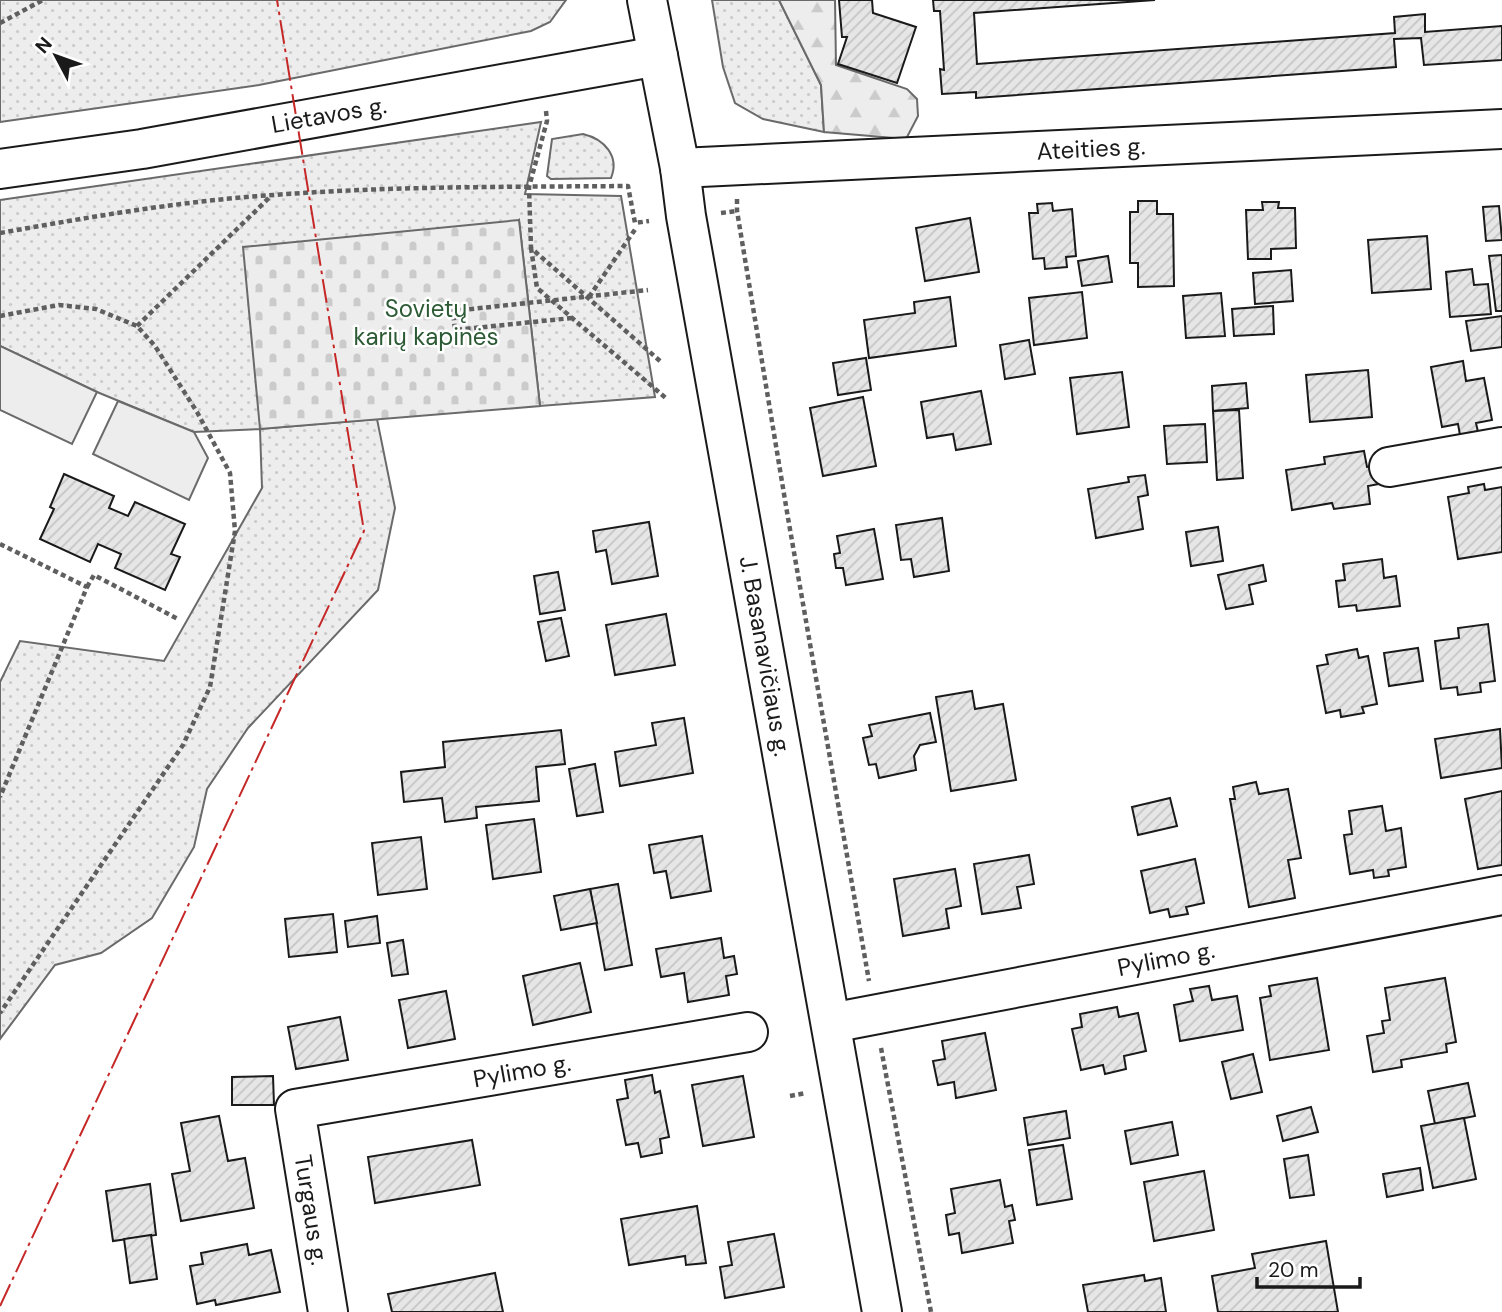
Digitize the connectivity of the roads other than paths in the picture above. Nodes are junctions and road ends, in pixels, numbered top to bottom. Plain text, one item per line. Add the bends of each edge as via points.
1 (647, 0) edge
2 (658, 56) junction
3 (1502, 129) edge
4 (680, 168) junction
5 (0, 169) edge
6 (1502, 447) edge
7 (1389, 467) dead end
8 (1502, 895) edge
9 (831, 1023) junction
10 (748, 1032) dead end
11 (295, 1109) joint
12 (328, 1312) edge
13 (882, 1312) edge

1 - 2 street, J. Basanavičiaus g.
2 - 4 street, J. Basanavičiaus g.
2 - 5 street, Lietavos g. via 142,149
3 - 4 street, Ateities g.
4 - 9 street, J. Basanavičiaus g.
6 - 7 street
8 - 9 street, Pylimo g.
9 - 13 street, J. Basanavičiaus g.
10 - 11 street, Pylimo g.
11 - 12 street, Turgaus g.

